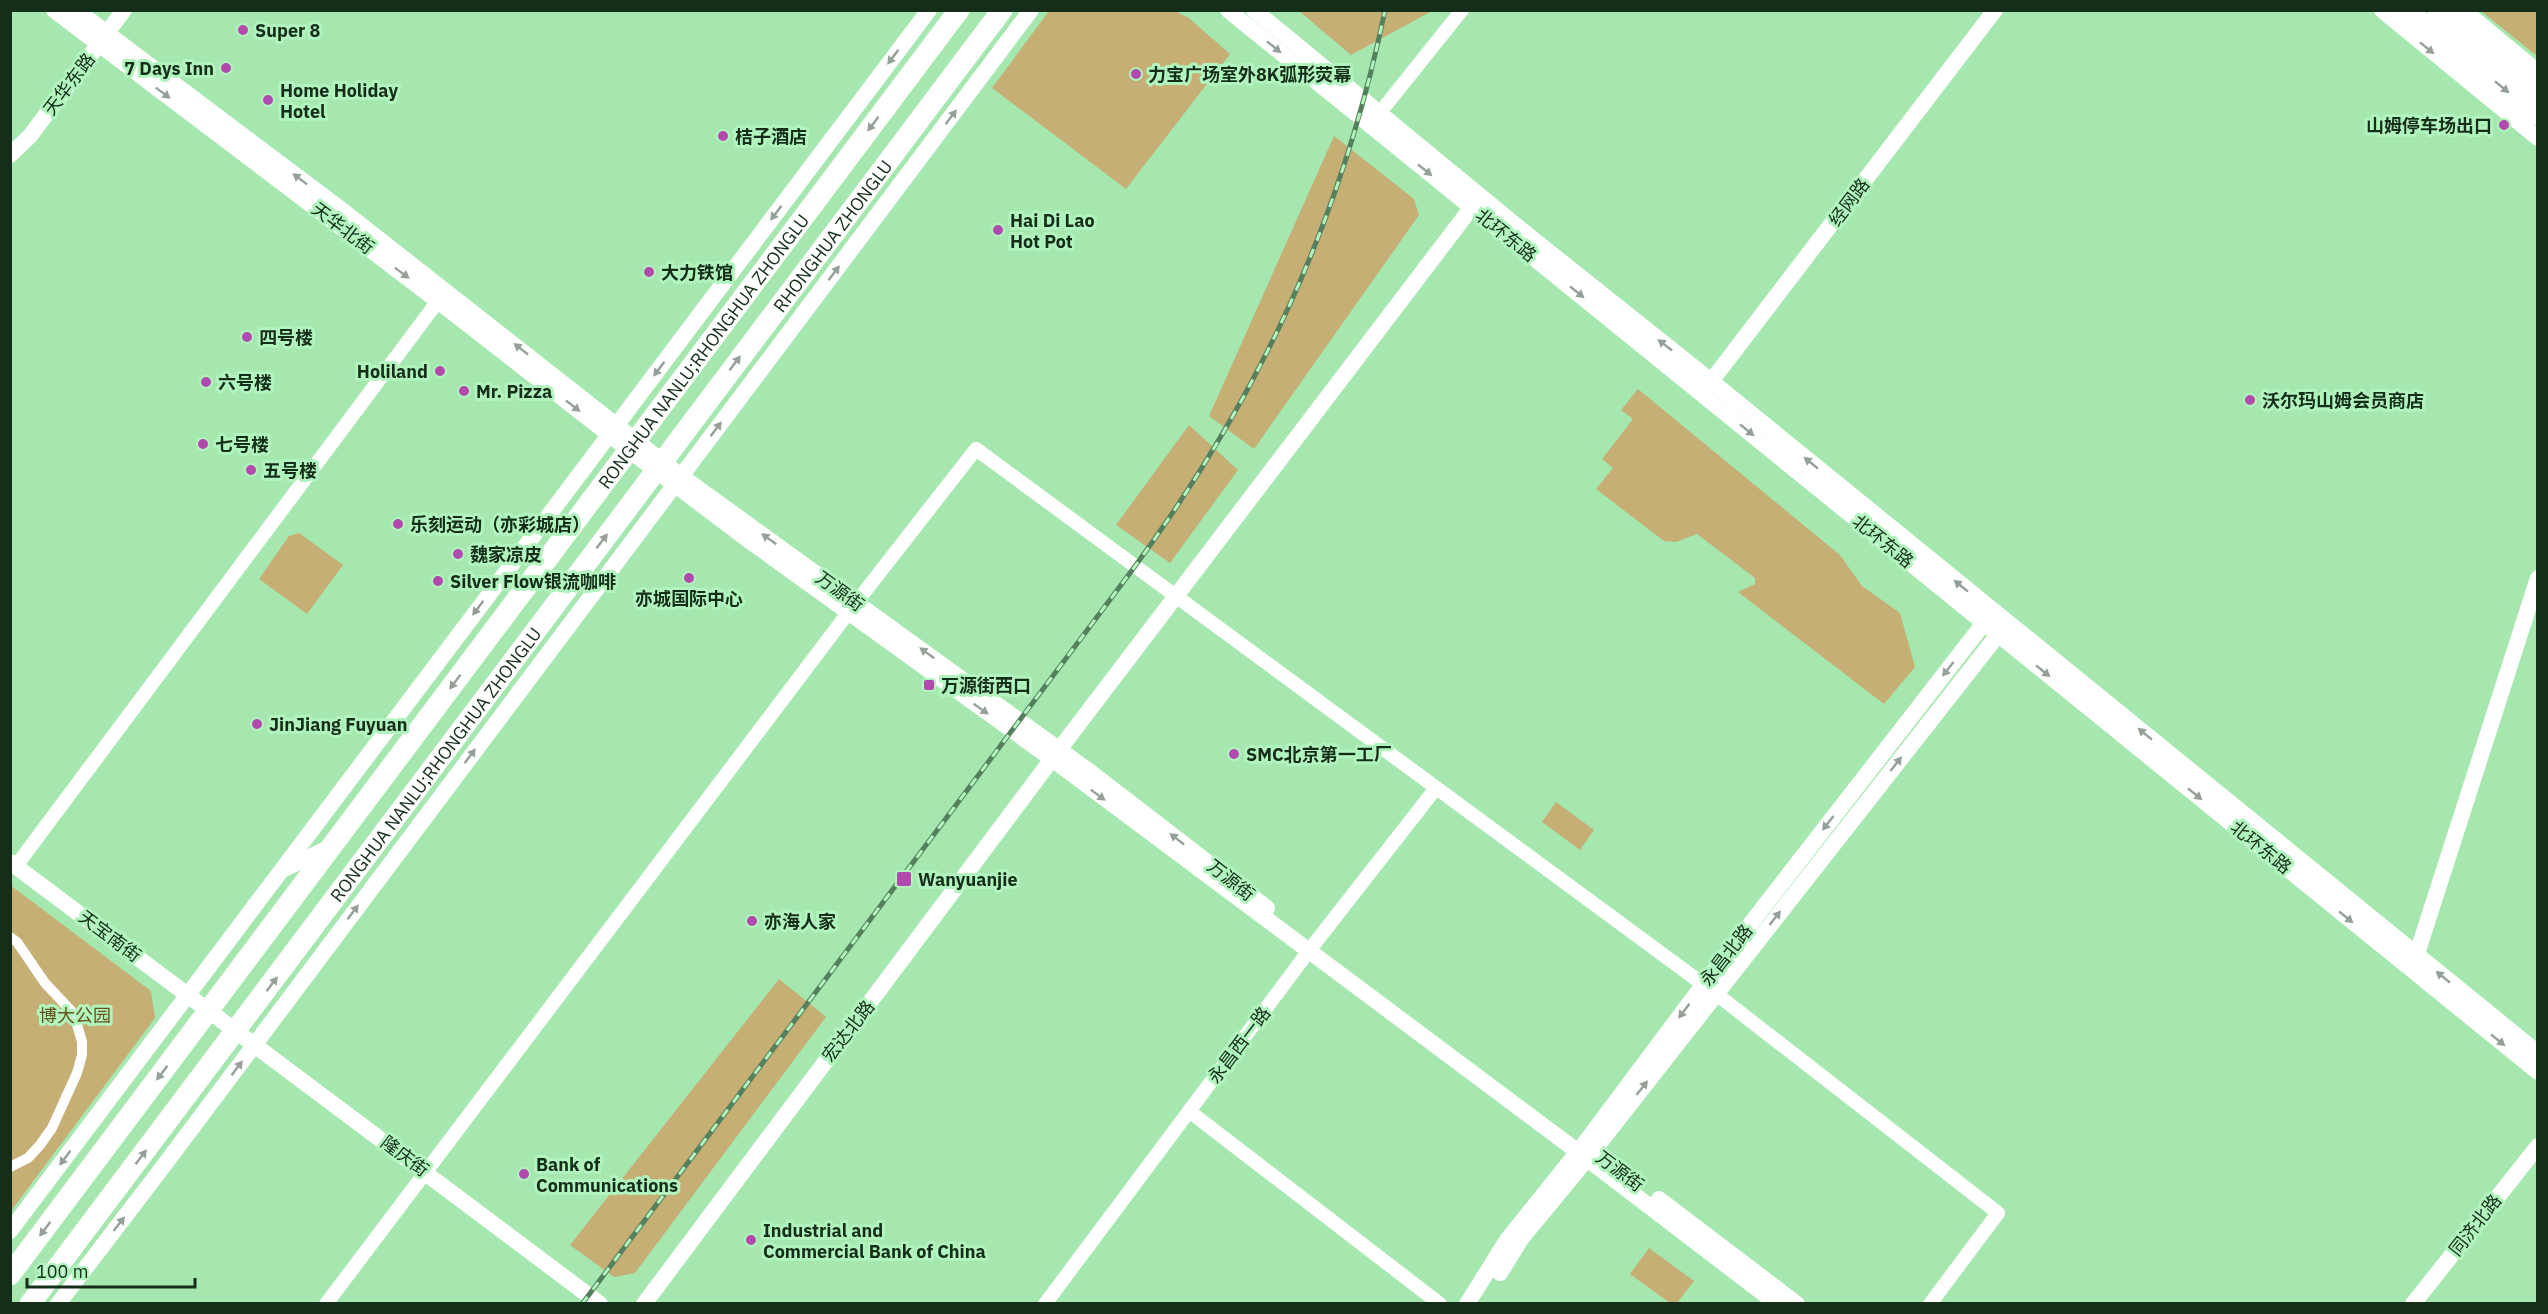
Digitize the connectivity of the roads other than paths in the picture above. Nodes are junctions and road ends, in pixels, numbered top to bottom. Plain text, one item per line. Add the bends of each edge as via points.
1 (54, 10) edge
2 (76, 10) edge
3 (111, 10) edge
4 (124, 10) edge
5 (928, 10) edge
6 (959, 10) edge
7 (1002, 10) edge
8 (1031, 10) edge
9 (1228, 10) edge
10 (1254, 10) edge
11 (1269, 10) edge
12 (1462, 10) edge
13 (1995, 10) edge
14 (2382, 10) edge
15 (2408, 10) edge
16 (2437, 10) edge
17 (2463, 10) edge
18 (99, 36) junction
19 (1000, 51) junction
20 (2538, 72) edge
21 (955, 75) junction
22 (2538, 91) edge
23 (1386, 105) junction
24 (2538, 115) edge
25 (1395, 127) junction
26 (2538, 138) edge
27 (10, 148) edge
28 (10, 155) edge
29 (1476, 202) junction
30 (757, 279) junction
31 (438, 301) junction
32 (703, 309) junction
33 (1707, 387) junction
34 (613, 429) junction
35 (633, 445) junction
36 (658, 465) junction
37 (678, 480) junction
38 (2538, 578) edge
39 (1177, 595) junction
40 (852, 608) junction
41 (577, 614) junction
42 (1988, 617) junction
43 (2002, 629) junction
44 (533, 633) junction
45 (1055, 754) junction
46 (1436, 788) junction
47 (332, 846) junction
48 (13, 864) edge
49 (281, 871) junction
50 (10, 937) edge
51 (1312, 948) junction
52 (2414, 963) junction
53 (1709, 989) junction
54 (189, 994) junction
55 (210, 1010) junction
56 (237, 1030) junction
57 (255, 1044) junction
58 (2538, 1053) edge
59 (2538, 1072) edge
60 (1189, 1111) junction
61 (2538, 1146) edge
62 (1586, 1151) junction
63 (10, 1167) edge
64 (159, 1172) junction
65 (426, 1172) junction
66 (112, 1195) junction
67 (10, 1231) edge
68 (10, 1275) edge
69 (30, 1304) edge
70 (58, 1304) edge
71 (326, 1304) edge
72 (600, 1304) edge
73 (644, 1304) edge
74 (1045, 1304) edge
75 (1440, 1304) edge
76 (1467, 1304) edge
77 (1479, 1304) edge
78 (1777, 1304) edge
79 (1797, 1304) edge
80 (1930, 1304) edge
81 (2413, 1304) edge

1 - 18 street, 天华北街
2 - 18 street, 天华北街
3 - 18 street, 天华东路
4 - 18 street, 天华东路
5 -> 32 street
6 -> 30 main road, RONGHUA NANLU;RHONGHUA ZHONGLU
7 - 21 main road, RHONGHUA ZHONGLU
8 - 19 street
9 -> 29 street, 北环东路
10 - 25 street, 北环东路
11 - 23 street
12 - 23 street
13 - 33 street, 经网路
14 -> 26 street
15 -> 24 main road
16 - 22 main road
17 - 20 street
18 - 27 street, 天华东路 via 20,129
18 - 28 street, 天华东路 via 30,136
18 -> 31 street, 天华北街
34 -> 18 street, 天华北街 via 352,218
19 - 21 street
37 -> 19 street
36 -> 21 main road, RHONGHUA ZHONGLU
23 - 25 street
25 - 29 street, 北环东路
29 - 33 street, 北环东路
29 - 39 street, 宏达北路
30 - 32 street
30 - 35 main road, RONGHUA NANLU;RHONGHUA ZHONGLU
31 -> 34 street, 天华北街
31 - 48 street
32 -> 34 street
33 - 42 street, 北环东路
34 - 35 street, 天华北街
34 -> 49 street
35 - 36 street, 天华北街
35 -> 47 main road, RONGHUA NANLU;RHONGHUA ZHONGLU
36 - 37 street, 万源街
44 -> 36 main road, RONGHUA NANLU;RHONGHUA ZHONGLU
37 - 40 street, 万源街
37 - 41 street
38 - 52 street
39 - 40 street via 976,449
39 - 45 street, 宏达北路
39 - 46 street
40 - 45 street, 万源街
40 - 65 street
41 - 44 street
57 -> 41 street
42 - 43 street, 北环东路
42 -> 53 street, 永昌北路
43 - 52 street, 北环东路
53 -> 43 street, 永昌北路
56 -> 44 main road, RONGHUA NANLU;RHONGHUA ZHONGLU
45 - 51 street, 万源街
45 - 73 street, 宏达北路
46 - 51 street, 永昌西一路
46 - 53 street
47 - 49 street
47 - 55 main road, RONGHUA NANLU;RHONGHUA ZHONGLU
48 - 54 street, 天宝南街
49 - 54 street
50 - 63 street via 74,1014 82,1055 52,1128 28,1158
51 - 60 street, 永昌西一路
51 - 62 street, 万源街
58 -> 52 street, 北环东路
52 -> 59 street, 北环东路
53 - 62 street, 永昌北路
53 - 80 street via 1998,1213
54 - 55 street, 天宝南街
54 -> 67 street
55 - 56 street, 隆庆街
55 -> 68 main road, RONGHUA NANLU;RHONGHUA ZHONGLU
56 - 57 street, 隆庆街
66 -> 56 main road, RONGHUA NANLU;RHONGHUA ZHONGLU
64 -> 57 street
57 - 65 street, 隆庆街
60 - 74 street, 永昌西一路
60 - 75 street
61 - 81 street, 同济北路
62 - 76 street, 永昌北路 via 1507,1240
62 - 77 street, 永昌北路
62 - 78 street, 万源街
62 - 79 street, 万源街
64 - 66 street
70 -> 64 street
65 - 71 street
65 - 72 street, 隆庆街
66 - 69 main road, RONGHUA NANLU;RHONGHUA ZHONGLU

